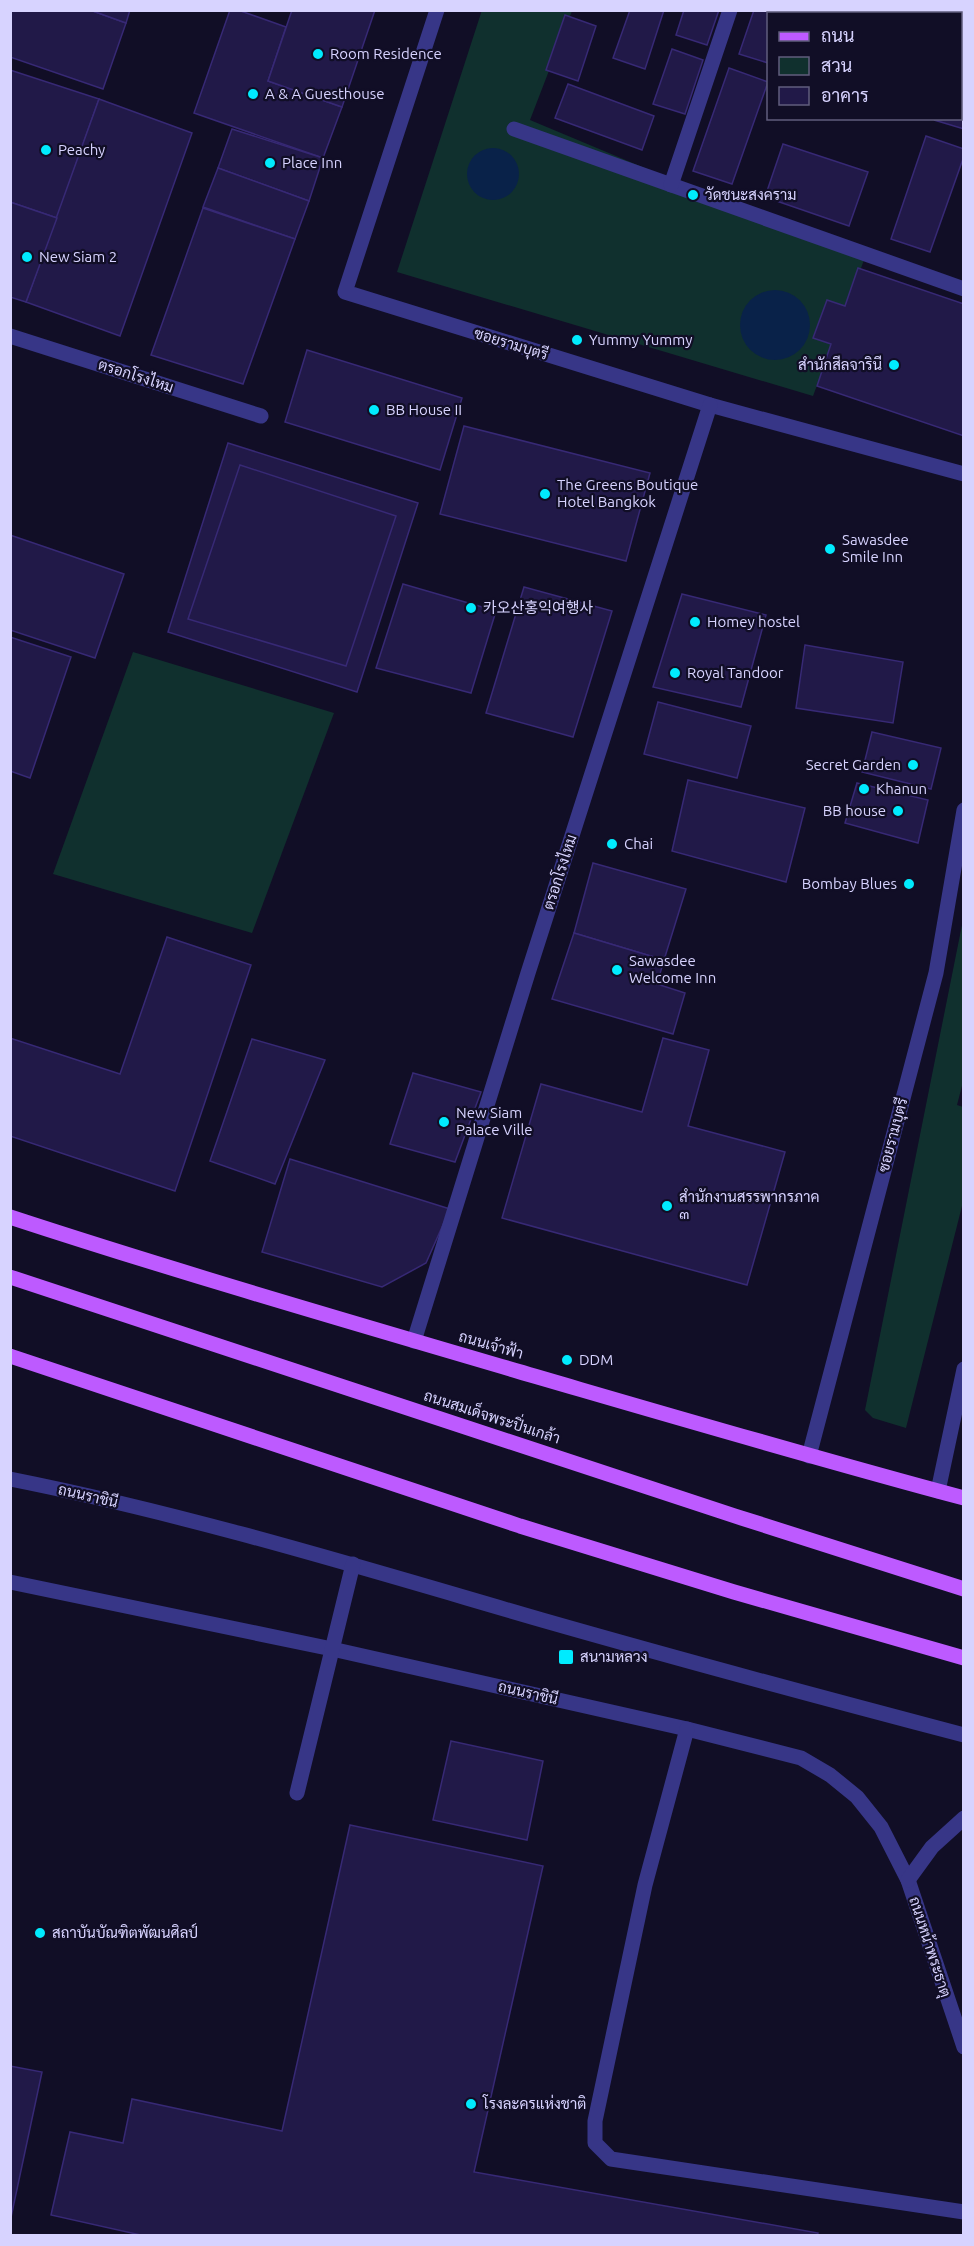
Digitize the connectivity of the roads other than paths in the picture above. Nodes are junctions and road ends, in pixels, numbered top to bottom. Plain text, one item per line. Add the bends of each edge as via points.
1 (437, 10) edge
2 (730, 10) edge
3 (514, 129) dead end
4 (671, 185) junction
5 (963, 289) edge
6 (10, 336) edge
7 (710, 405) junction
8 (261, 416) dead end
9 (963, 474) edge
10 (963, 810) edge
11 (10, 1217) edge
12 (10, 1277) edge
13 (414, 1341) junction
14 (10, 1356) edge
15 (963, 1370) edge
16 (809, 1456) junction
17 (10, 1479) edge
18 (938, 1491) junction
19 (963, 1498) edge
20 (353, 1564) junction
21 (10, 1582) edge
22 (963, 1589) edge
23 (332, 1649) junction
24 (963, 1658) edge
25 (687, 1729) junction
26 (963, 1735) edge
27 (297, 1793) dead end
28 (963, 1818) edge
29 (908, 1880) junction
30 (963, 2048) edge
31 (963, 2212) edge

1 - 7 street, ซอยรามบุตรี via 345,292
2 - 4 street
3 - 4 street
4 - 5 street
6 - 8 street, ตรอกโรงไหม
7 - 9 street, ซอยรามบุตรี
7 - 13 street, ตรอกโรงไหม
10 - 16 street, ซอยรามบุตรี via 936,973
11 - 13 main road, ถนนเจ้าฟ้า
12 - 22 main road, ถนนสมเด็จพระปิ่นเกล้า
13 - 16 main road, ถนนเจ้าฟ้า
14 - 24 main road via 520,1526
15 - 18 street
16 - 18 main road, ถนนเจ้าฟ้า
17 - 20 street, ถนนราชินี via 144,1509
18 - 19 main road, ถนนเจ้าฟ้า
20 - 23 street
20 - 26 street, ถนนราชินี via 654,1652
21 - 23 street, ถนนราชินี
23 - 25 street, ถนนราชินี
23 - 27 street
25 - 29 street, ถนนราชินี via 801,1758 830,1775 857,1797 881,1827
25 - 31 street via 643,1896 595,2121 595,2143 611,2159
28 - 29 street via 932,1847
29 - 30 street, ถนนหน้าพระธาตุ

